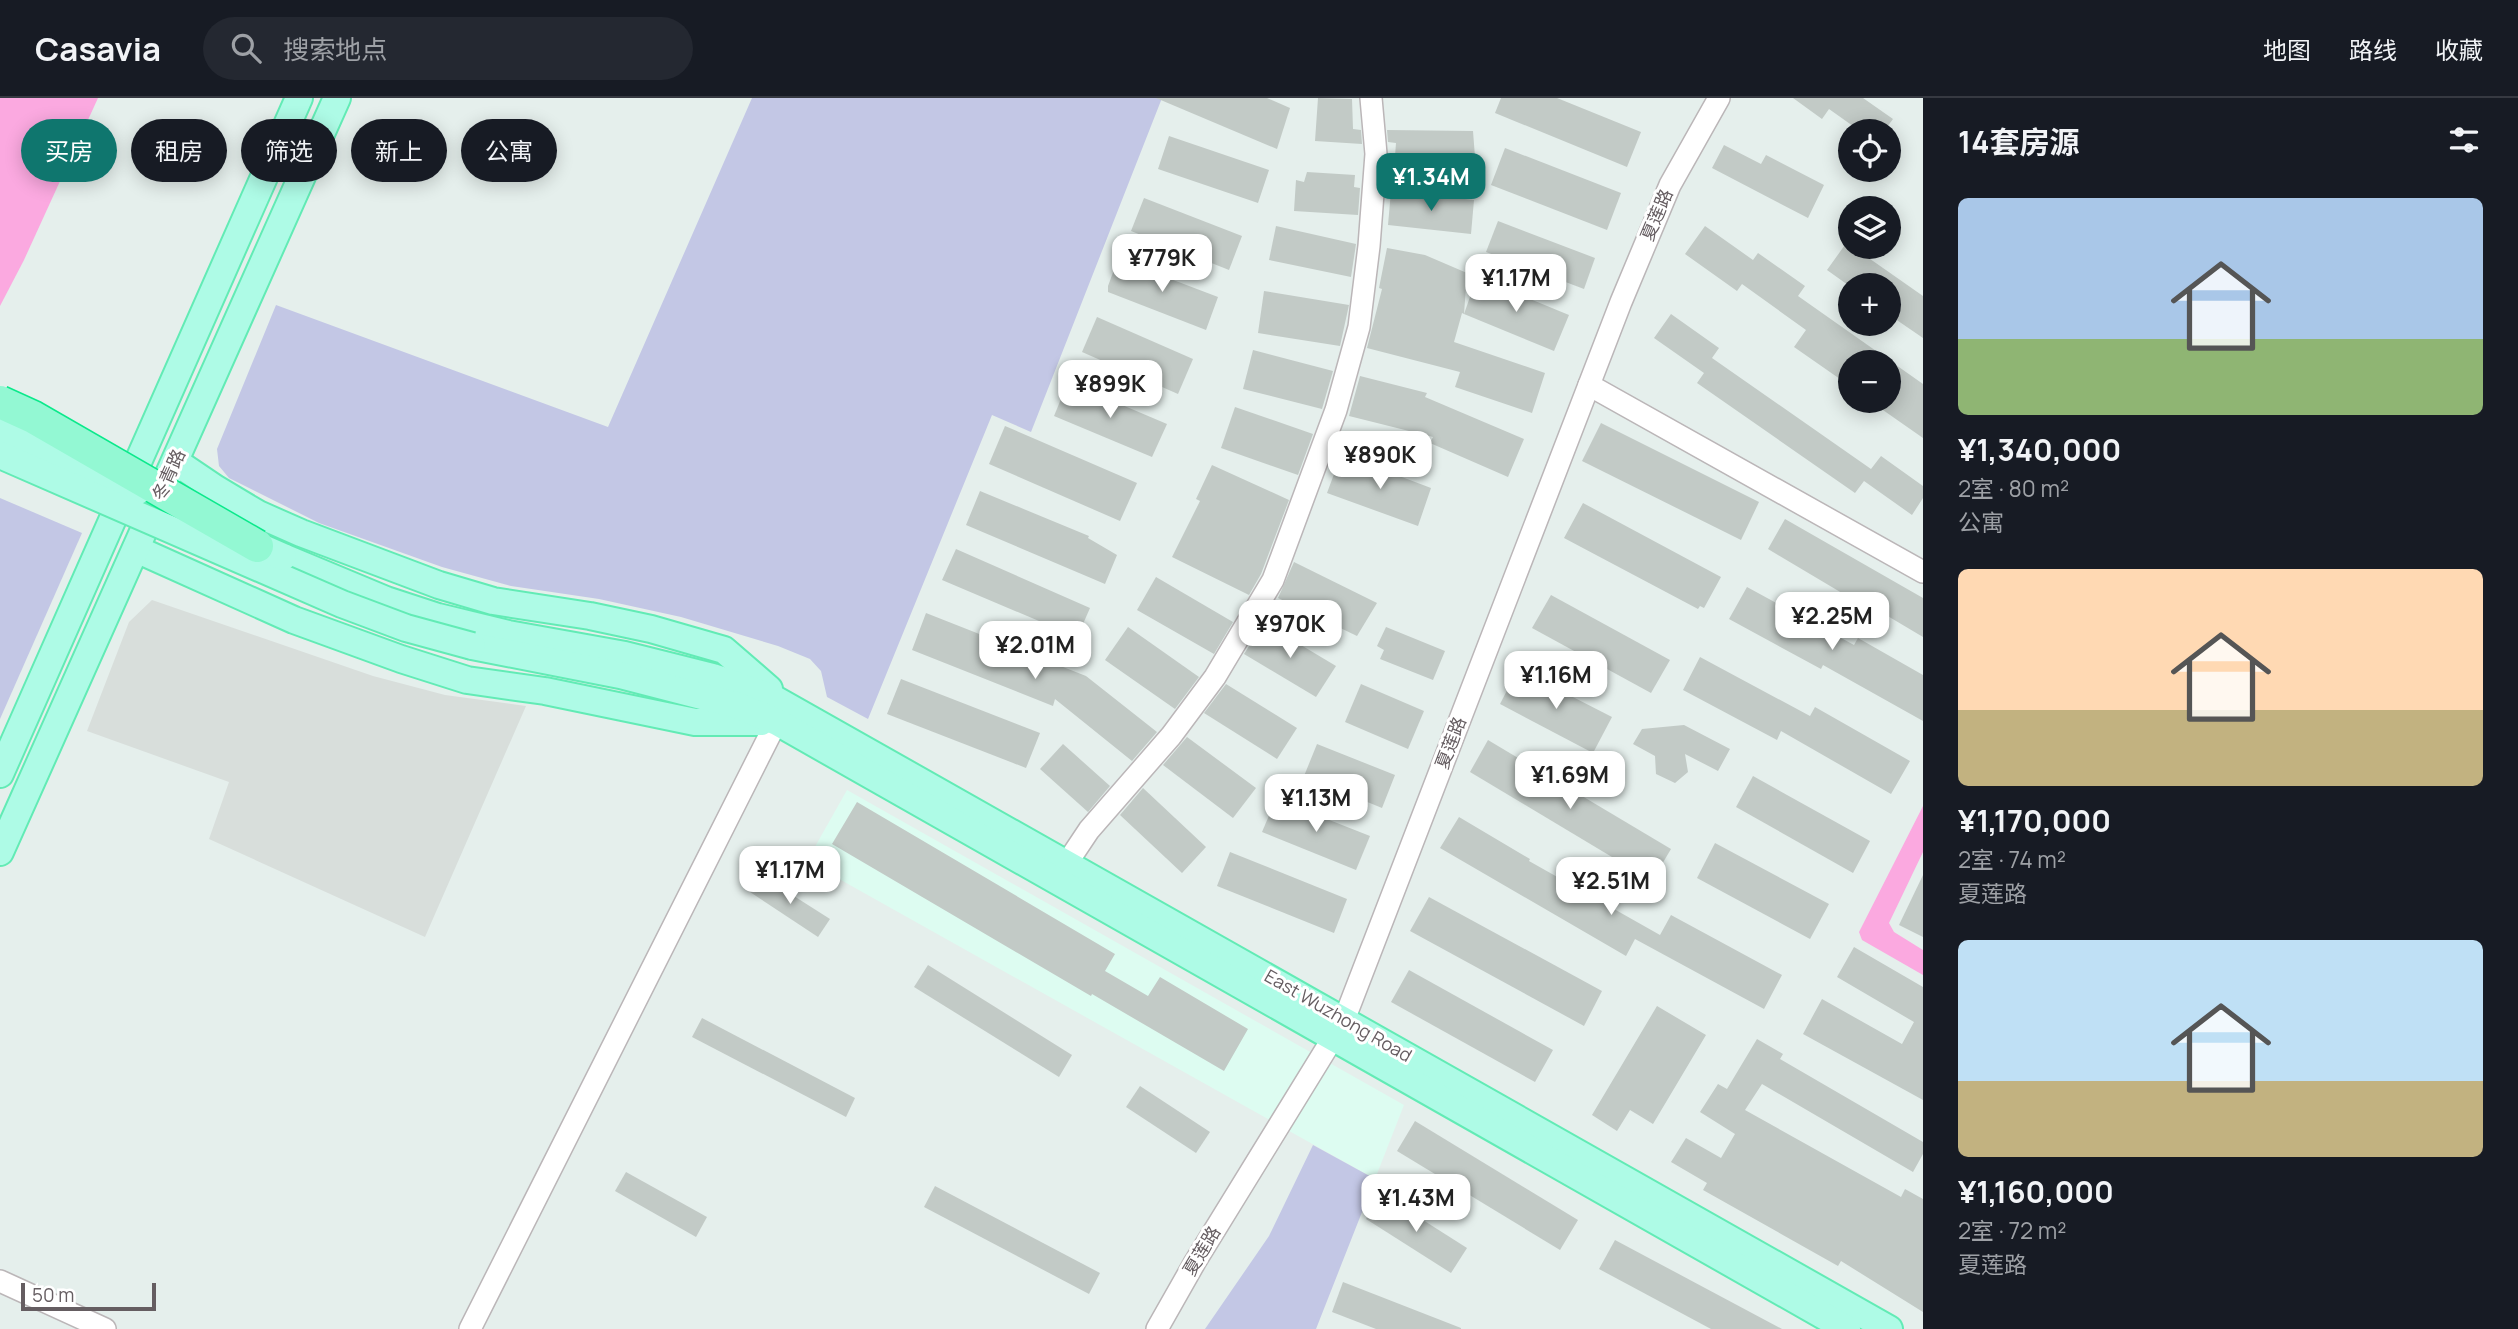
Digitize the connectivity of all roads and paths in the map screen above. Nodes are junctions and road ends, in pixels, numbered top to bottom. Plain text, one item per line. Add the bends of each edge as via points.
1 (299, 98) edge
2 (337, 98) edge
3 (1371, 98) edge
4 (1719, 98) edge
5 (1589, 385) junction
6 (0, 402) edge
7 (0, 429) edge
8 (0, 455) edge
9 (176, 461) junction
10 (257, 546) junction
11 (136, 549) junction
12 (1923, 572) edge
13 (474, 637) junction
14 (781, 713) junction
15 (0, 774) edge
16 (0, 852) edge
17 (1067, 863) junction
18 (1340, 1028) junction
19 (0, 1280) edge
20 (105, 1329) edge
21 (470, 1329) edge
22 (1157, 1329) edge
23 (1847, 1329) edge
24 (1889, 1329) edge

1 - 15 main road, 冬青路
2 - 9 main road, 冬青路
3 - 17 street via 1377,154 1359,327 1336,410 1273,580 1207,687
4 - 5 street, 夏莲路 via 1670,185
5 - 12 street
5 - 18 street, 夏莲路
6 - 10 highway, bridge
7 - 10 main road, bridge
8 - 13 main road, bridge via 342,604 406,628
9 - 11 main road, 冬青路
9 - 14 main road via 258,514 439,585 493,601 651,629 724,650
10 - 13 main road, bridge
11 - 14 main road via 294,620 467,680 557,693 695,722
11 - 16 main road, 冬青路
13 - 14 main road
14 - 17 main road, East Wuzhong Road
14 - 18 main road, East Wuzhong Road
14 - 21 street
17 - 18 main road, East Wuzhong Road
18 - 22 street, 夏莲路
18 - 23 main road, East Wuzhong Road
18 - 24 main road, East Wuzhong Road
19 - 20 street

